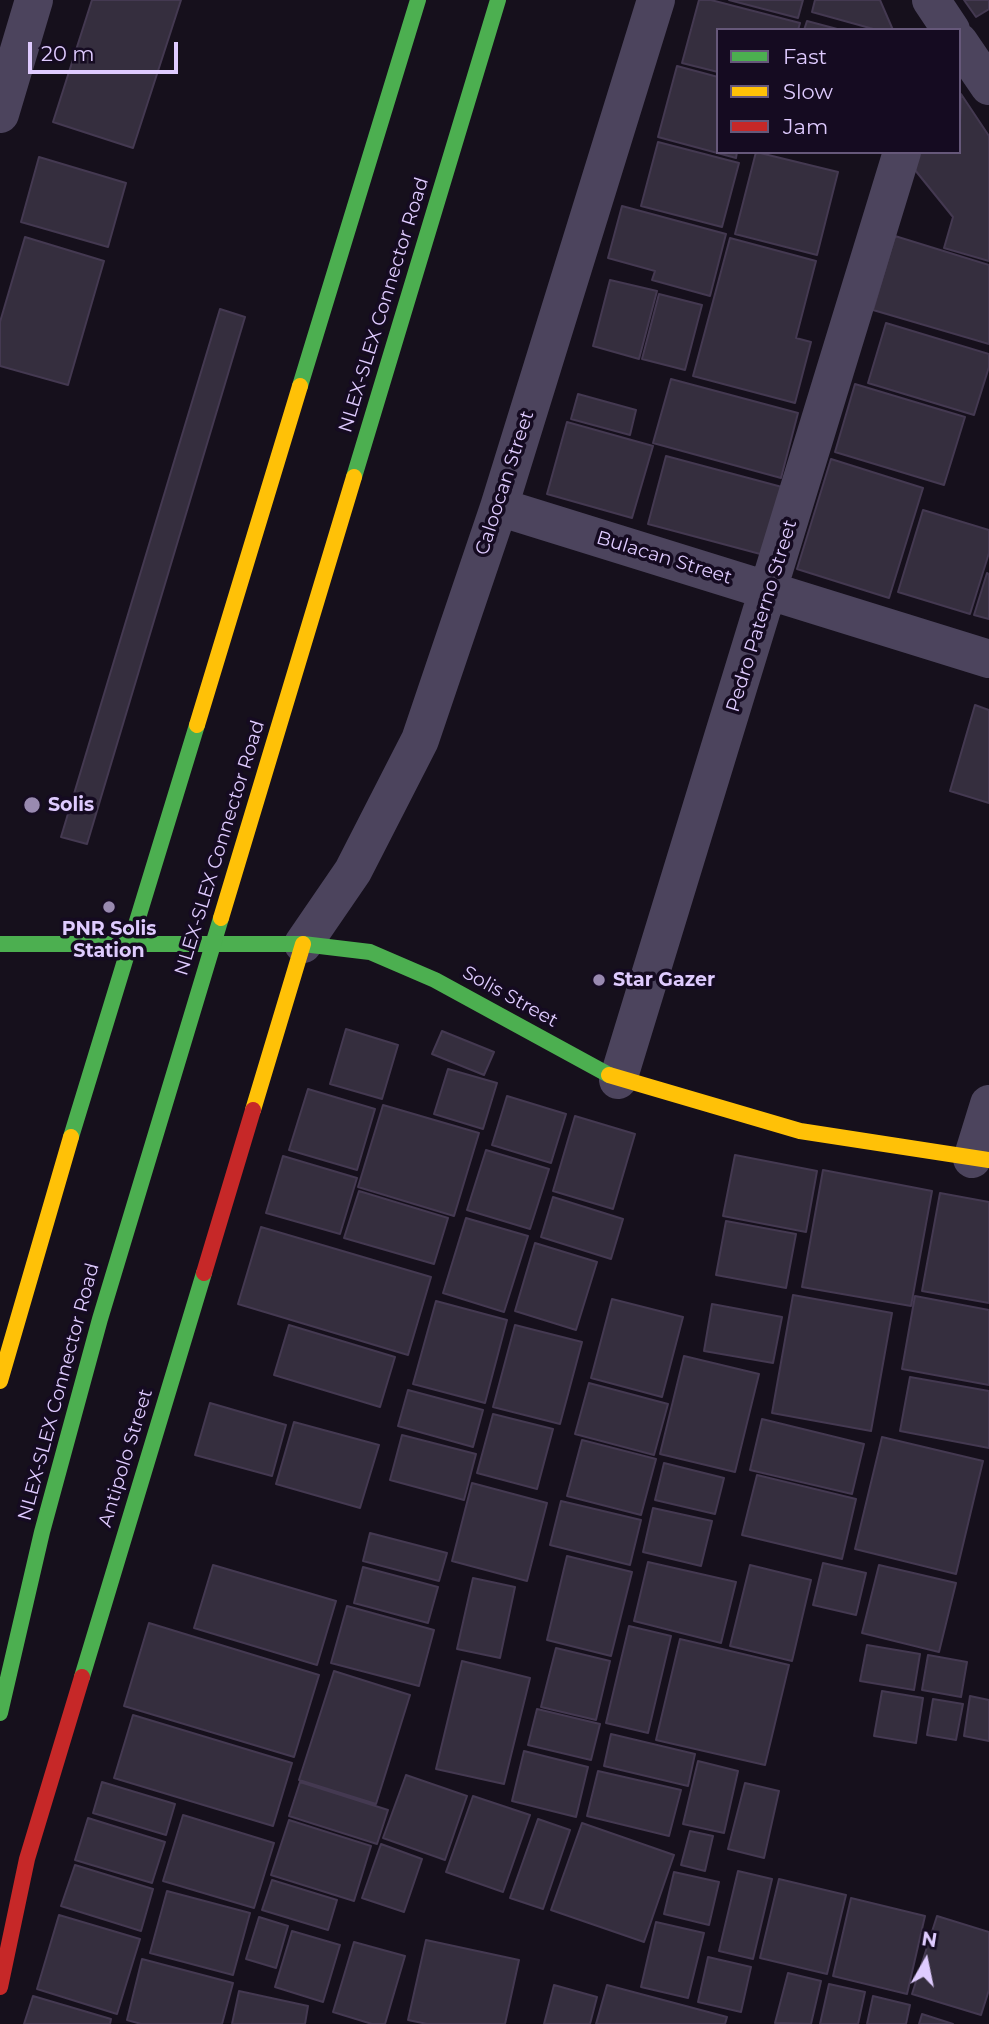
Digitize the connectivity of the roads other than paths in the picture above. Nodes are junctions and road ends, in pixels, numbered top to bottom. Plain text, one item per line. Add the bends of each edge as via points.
1 (34, 0) edge
2 (418, 0) edge
3 (498, 0) edge
4 (656, 0) edge
5 (961, 47) edge
6 (989, 86) edge
7 (0, 114) edge
8 (901, 154) edge
9 (499, 507) junction
10 (770, 590) junction
11 (989, 659) edge
12 (0, 944) edge
13 (303, 944) junction
14 (618, 1080) junction
15 (989, 1104) edge
16 (981, 1159) edge
17 (0, 1381) edge
18 (0, 1713) edge
19 (0, 1987) edge

1 - 7 street
2 - 17 main road, bridge
3 - 18 main road, NLEX-SLEX Connector Road, bridge via 100,1319 42,1532
4 - 9 street, Caloocan Street
5 - 6 street
8 - 10 street, Pedro Paterno Street
9 - 10 street, Bulacan Street
9 - 13 street, Caloocan Street via 420,740 353,871
10 - 11 street, Bulacan Street
10 - 14 street, Pedro Paterno Street
12 - 13 main road, Solis Street
13 - 14 main road, Solis Street via 370,952 424,975
13 - 19 main road, Antipolo Street via 27,1859
14 - 16 main road, Solis Street via 800,1131
15 - 16 street

